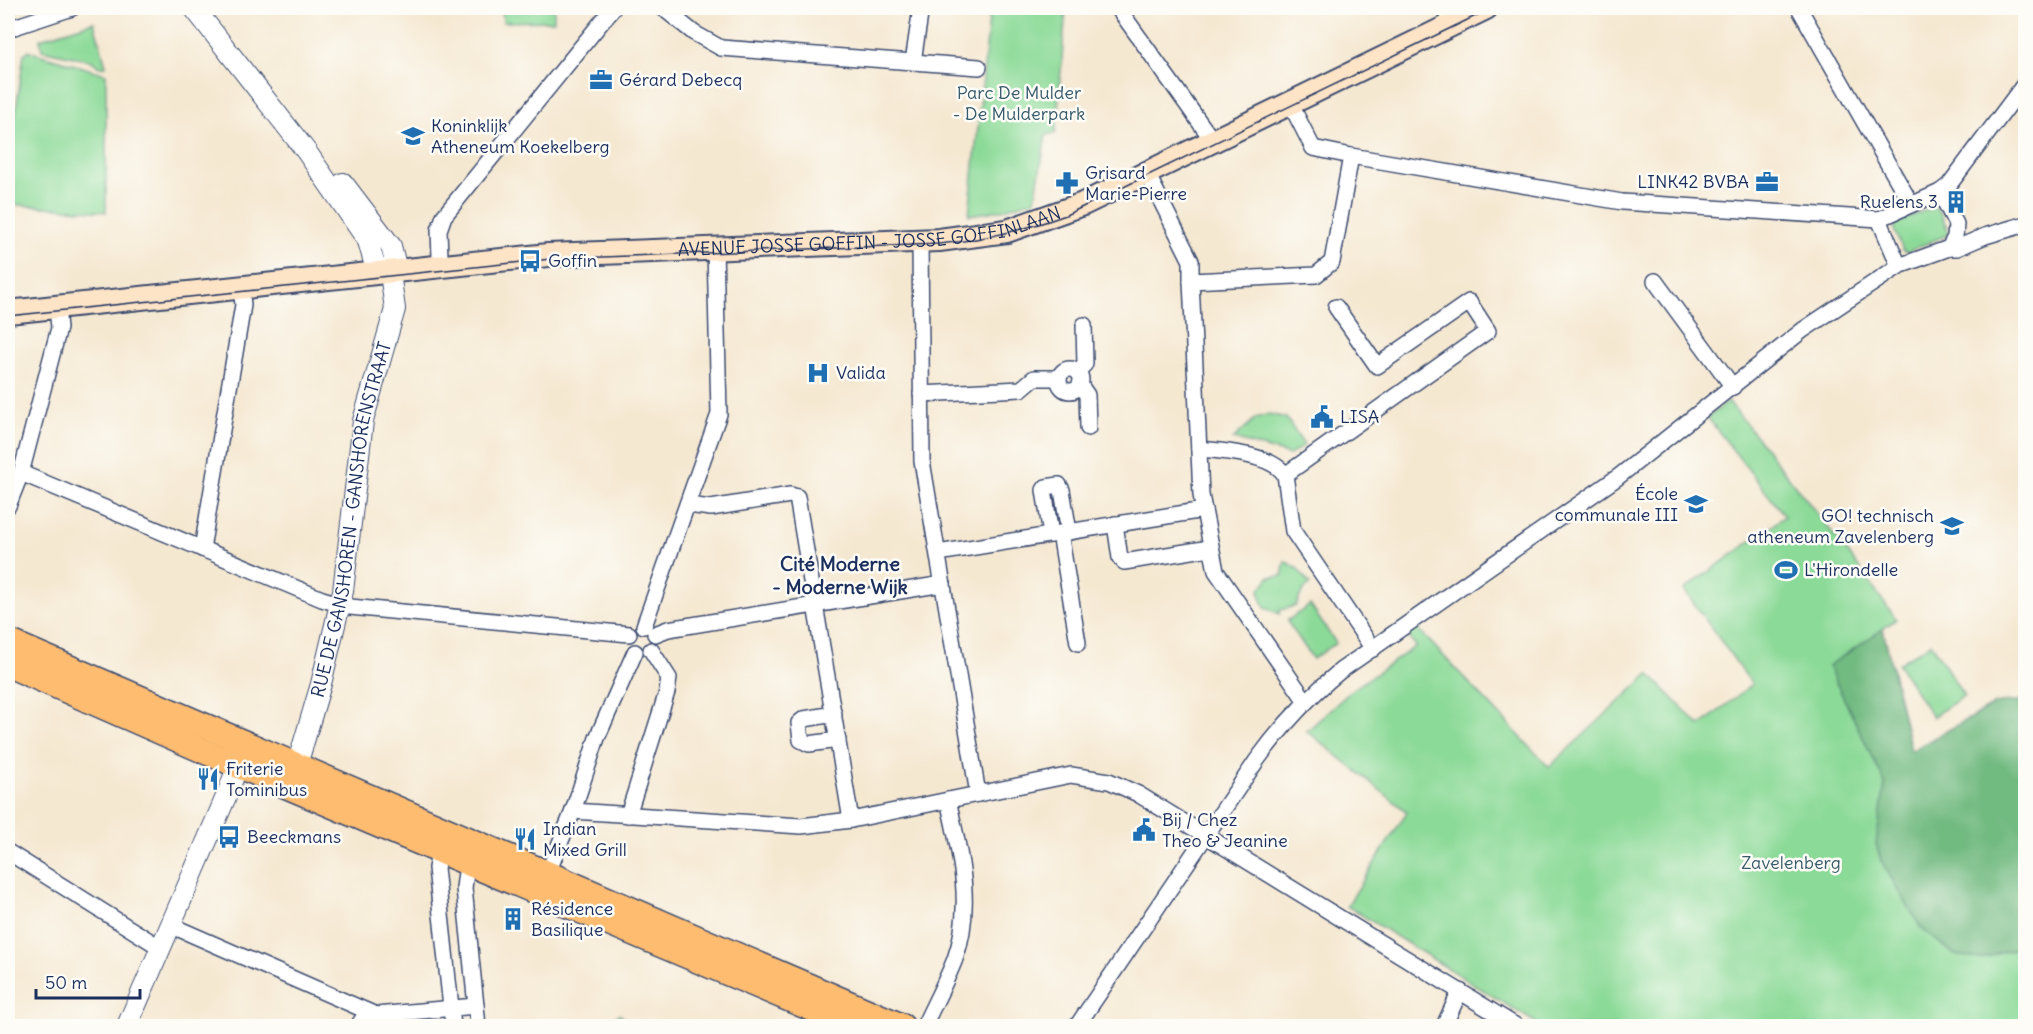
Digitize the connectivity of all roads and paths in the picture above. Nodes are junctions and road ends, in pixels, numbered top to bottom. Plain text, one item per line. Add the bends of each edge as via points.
1 (72, 8) edge
2 (194, 8) edge
3 (211, 8) edge
4 (613, 8) edge
5 (663, 8) edge
6 (921, 8) edge
7 (1118, 8) edge
8 (1486, 8) edge
9 (1799, 8) edge
10 (1449, 16) edge
11 (8, 29) edge
12 (913, 62) junction
13 (979, 67) dead end
14 (2025, 82) edge
15 (1290, 103) junction
16 (1213, 141) junction
17 (1351, 156) junction
18 (1147, 173) junction
19 (1940, 192) junction
20 (1911, 204) junction
21 (1879, 219) junction
22 (2025, 224) edge
23 (920, 241) junction
24 (715, 248) junction
25 (1949, 248) junction
26 (600, 252) junction
27 (440, 257) junction
28 (1899, 266) junction
29 (381, 269) junction
30 (1191, 281) junction
31 (1655, 281) dead end
32 (241, 287) junction
33 (57, 307) junction
34 (1336, 307) dead end
35 (8, 312) edge
36 (1084, 325) dead end
37 (1079, 378) junction
38 (1732, 387) junction
39 (921, 394) junction
40 (1088, 428) dead end
41 (1199, 449) junction
42 (21, 473) junction
43 (1285, 475) junction
44 (688, 505) junction
45 (8, 506) edge
46 (1204, 510) junction
47 (1115, 524) junction
48 (1060, 533) junction
49 (1210, 548) junction
50 (202, 549) junction
51 (938, 553) junction
52 (943, 584) junction
53 (340, 604) junction
54 (816, 606) junction
55 (649, 630) junction
56 (629, 634) junction
57 (8, 641) edge
58 (1077, 643) dead end
59 (1373, 649) junction
60 (651, 650) junction
61 (635, 652) junction
62 (8, 665) edge
63 (1305, 699) junction
64 (834, 714) junction
65 (235, 737) junction
66 (838, 740) junction
67 (238, 765) junction
68 (297, 765) junction
69 (978, 794) junction
70 (948, 800) junction
71 (573, 810) junction
72 (628, 815) junction
73 (851, 820) junction
74 (1206, 836) junction
75 (442, 841) junction
76 (470, 853) junction
77 (10, 859) edge
78 (543, 884) junction
79 (170, 925) junction
80 (160, 948) junction
81 (1460, 991) junction
82 (476, 1006) junction
83 (451, 1008) junction
84 (368, 1012) junction
85 (127, 1026) edge
86 (358, 1026) edge
87 (453, 1026) edge
88 (478, 1026) edge
89 (852, 1026) edge
90 (902, 1026) edge
91 (924, 1026) edge
92 (1077, 1026) edge
93 (1444, 1026) edge
94 (1516, 1026) edge

1 - 11 street
2 - 29 street via 306,151 368,241
3 - 29 street via 391,246
4 - 27 street via 444,216 439,230
5 - 12 street via 705,41 721,48
6 - 12 street
7 - 16 street
8 - 10 main road, AVENUE JOSSE GOFFIN - JOSSE GOFFINLAAN
9 - 20 street
10 - 15 main road, AVENUE JOSSE GOFFIN - JOSSE GOFFINLAAN
12 - 13 street
14 - 19 street
15 - 16 main road, AVENUE JOSSE GOFFIN - JOSSE GOFFINLAAN
15 - 17 street via 1313,148
16 - 18 main road, AVENUE JOSSE GOFFIN - JOSSE GOFFINLAAN
17 - 21 street via 1622,202
17 - 30 street via 1332,262 1325,270 1317,275
18 - 23 main road, AVENUE JOSSE GOFFIN - JOSSE GOFFINLAAN via 1024,226 983,236
18 - 30 street via 1191,261
19 - 20 street
19 - 25 street via 1956,224
20 - 21 street
21 - 28 street
22 - 25 street
23 - 24 main road, AVENUE JOSSE GOFFIN - JOSSE GOFFINLAAN
23 - 39 street
24 - 26 main road, AVENUE JOSSE GOFFIN - JOSSE GOFFINLAAN
24 - 44 street via 719,414
25 - 28 street
26 - 27 main road, AVENUE JOSSE GOFFIN - JOSSE GOFFINLAAN via 573,245
26 - 29 main road, AVENUE JOSSE GOFFIN - JOSSE GOFFINLAAN
27 - 29 main road, AVENUE JOSSE GOFFIN - JOSSE GOFFINLAAN
28 - 38 street via 1803,330
29 - 32 main road
29 - 53 street, RUE DE GANSHOREN - GANSHORENSTRAAT via 395,309 363,421
30 - 41 street
31 - 38 street
32 - 33 main road
32 - 50 street via 243,305
33 - 35 main road
33 - 42 street via 59,328
34 - 43 street via 1377,366 1469,302 1488,331
36 - 37 street via 1085,364
37 - 39 street via 1072,391 1066,390 1059,378 1034,378 1021,388
37 - 40 street via 1087,395
38 - 59 street via 1541,533 1518,545
39 - 51 street via 922,461
41 - 43 street via 1272,463
41 - 46 street
42 - 45 street
42 - 50 street
43 - 59 street via 1293,531
44 - 54 street via 711,508 797,497
44 - 55 street
46 - 47 street
46 - 49 street
47 - 48 street
47 - 49 street via 1124,562
48 - 51 street
48 - 58 street
49 - 63 street via 1215,571
50 - 53 street
51 - 52 street
52 - 54 street
52 - 69 street
53 - 56 street
53 - 68 street, RUE DE GANSHOREN - GANSHORENSTRAAT
54 - 55 street
54 - 64 street
55 - 56 street via 633,628
55 - 60 street via 655,644
56 - 61 street via 628,641
57 - 65 main road
59 - 63 street
60 - 61 street
60 - 72 street via 669,678
61 - 71 street via 597,738
62 - 67 main road
63 - 74 street via 1283,724
64 - 66 street
64 - 66 street via 804,719 799,723 801,740 809,744
65 - 67 street
65 - 68 main road
66 - 73 street
67 - 68 street
67 - 75 main road
67 - 79 street
68 - 75 main road
69 - 70 street
69 - 74 street via 1063,776 1109,781
70 - 73 street
70 - 91 street via 963,871 964,922 954,961
71 - 72 street
71 - 78 street
72 - 73 street via 801,826
74 - 81 street
74 - 92 street
75 - 76 main road
75 - 83 street via 436,867
76 - 78 main road
76 - 82 street via 464,888
77 - 80 street
78 - 89 main road
78 - 90 main road
79 - 80 street
79 - 84 street
80 - 85 street
81 - 93 street
81 - 94 street
82 - 83 street
82 - 88 street
83 - 84 street via 376,1015
83 - 87 street
84 - 86 street

